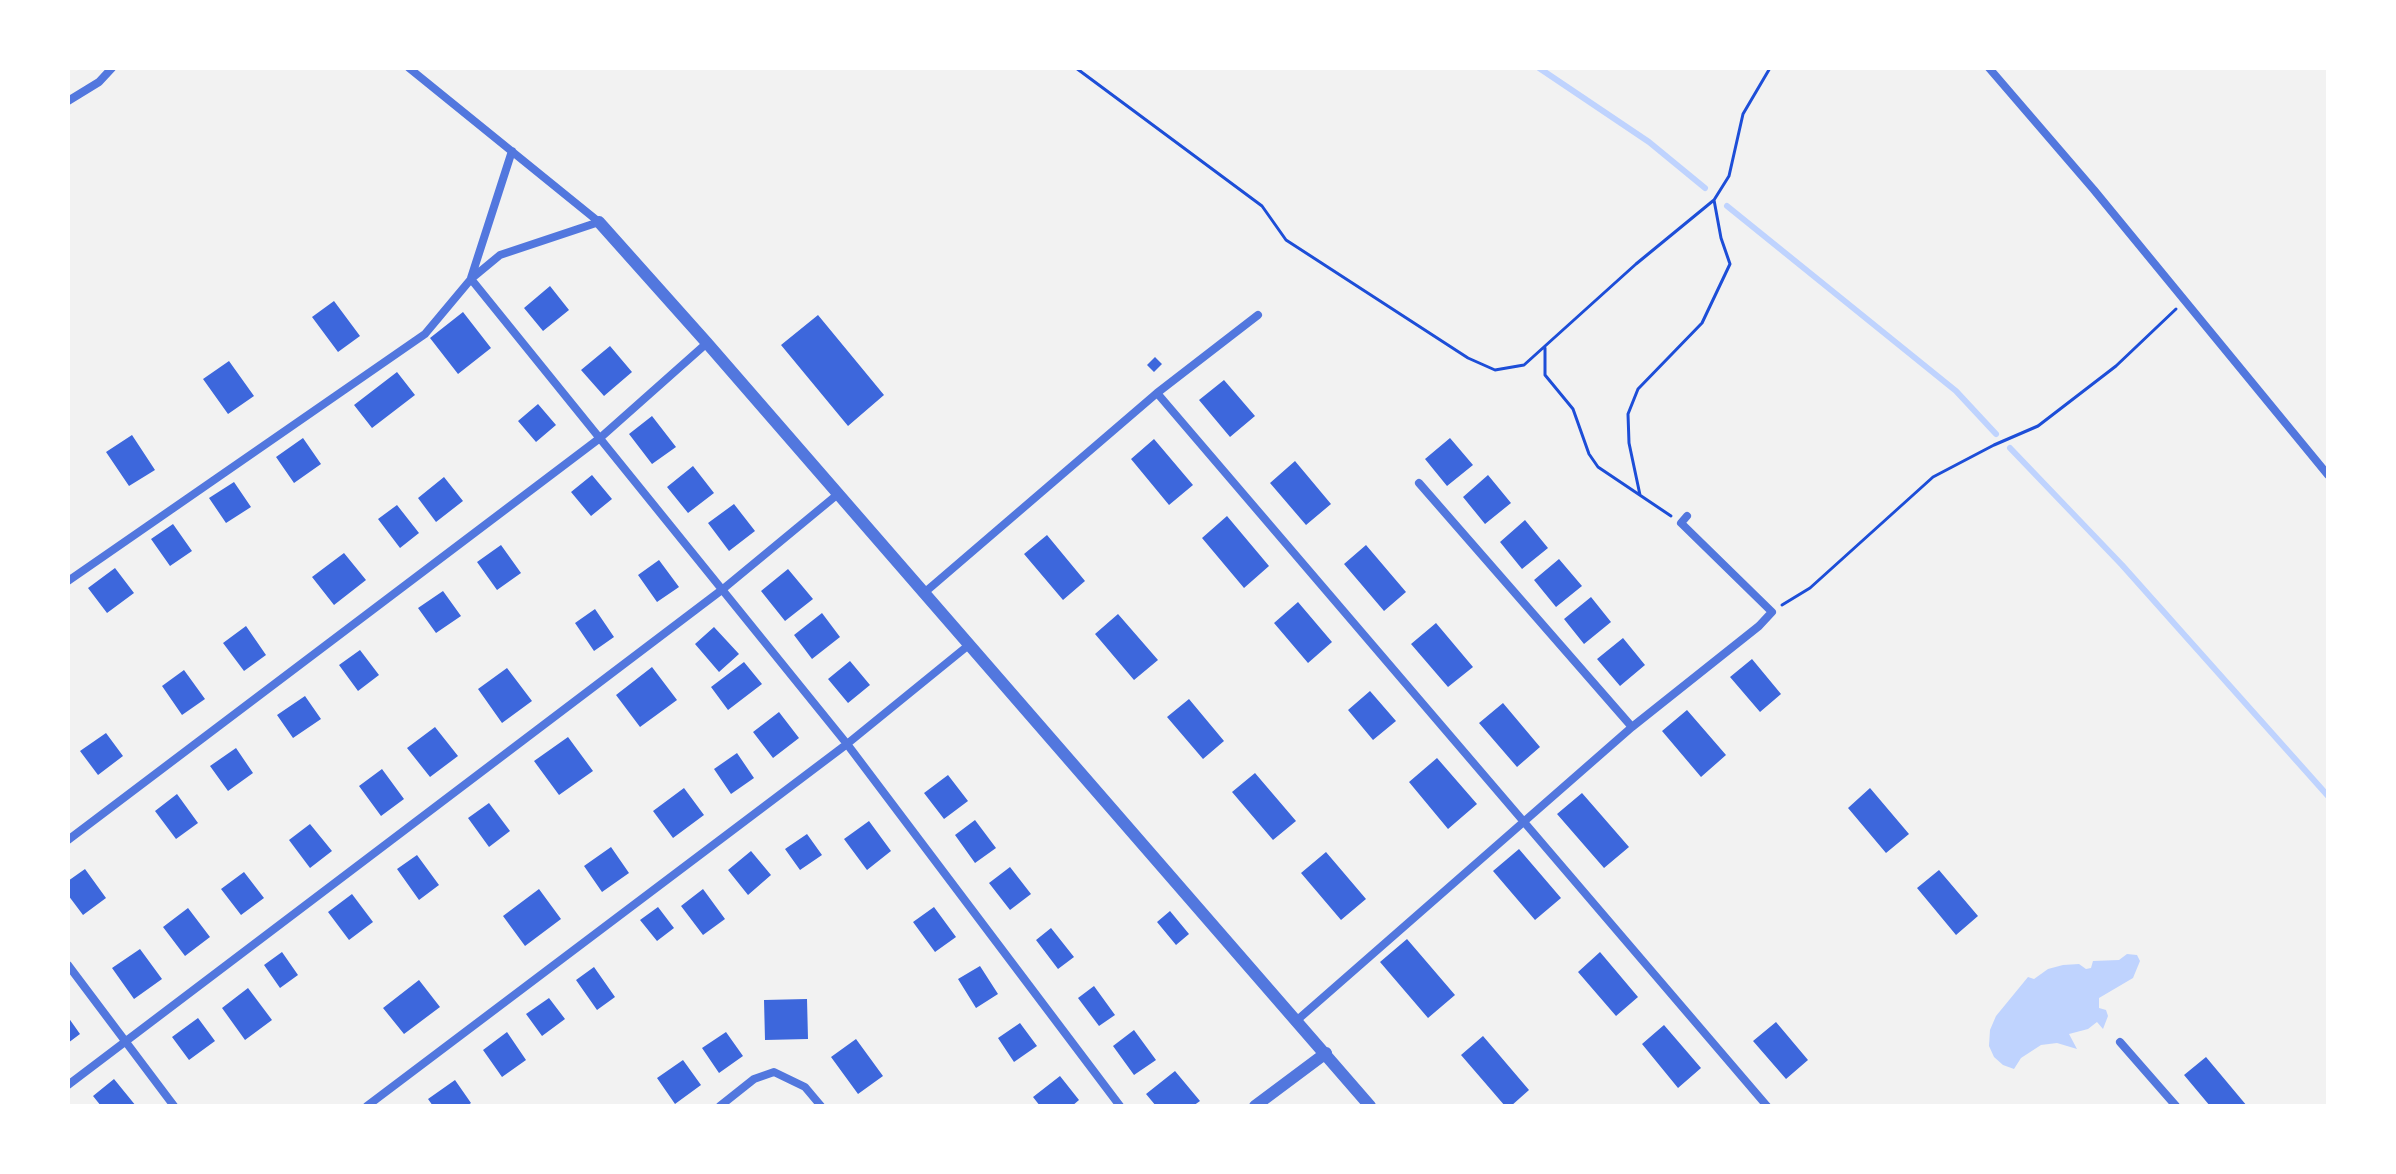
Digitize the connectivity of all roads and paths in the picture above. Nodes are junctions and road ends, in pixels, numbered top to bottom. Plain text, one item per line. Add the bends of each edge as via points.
1 (112, 68) edge
2 (409, 68) edge
3 (1076, 68) edge
4 (1770, 68) edge
5 (1989, 68) edge
6 (68, 101) edge
7 (512, 151) junction
8 (1714, 200) junction
9 (599, 222) junction
10 (471, 279) junction
11 (2184, 300) junction
12 (1258, 315) dead end
13 (707, 343) junction
14 (1545, 348) junction
15 (1157, 393) junction
16 (600, 438) junction
17 (2328, 475) edge
18 (1419, 483) dead end
19 (838, 494) junction
20 (1640, 495) junction
21 (1684, 519) joint
22 (68, 581) edge
23 (723, 589) junction
24 (924, 593) junction
25 (1772, 612) junction
26 (970, 644) junction
27 (1632, 727) junction
28 (847, 744) junction
29 (1524, 822) junction
30 (68, 840) edge
31 (68, 965) edge
32 (1295, 1022) junction
33 (126, 1042) junction
34 (2120, 1042) dead end
35 (1326, 1053) junction
36 (68, 1085) edge
37 (174, 1106) edge
38 (367, 1106) edge
39 (720, 1106) edge
40 (821, 1106) edge
41 (1120, 1106) edge
42 (1255, 1106) edge
43 (1370, 1106) edge
44 (1767, 1106) edge
45 (2176, 1106) edge

1 - 6 street
2 - 7 street
3 - 14 path via 1262,206 1286,240 1468,358 1495,370 1524,365
4 - 8 path via 1743,114 1729,176
5 - 11 street
7 - 9 street
7 - 10 street
8 - 14 path
8 - 20 path via 1730,264 1702,323 1638,389 1628,414
9 - 10 street via 500,255
9 - 13 street
10 - 16 street
10 - 22 street via 425,334
11 - 17 street
11 - 25 path via 2116,366 2038,426 1933,477 1810,588
12 - 15 street
13 - 16 street
13 - 19 street
14 - 20 path via 1545,375 1573,409 1589,454 1598,467
15 - 24 street
15 - 29 street
16 - 23 street
16 - 30 street
18 - 27 street
19 - 23 street
19 - 24 street
20 - 21 path
21 - 25 street
23 - 28 street
23 - 33 street
24 - 26 street
25 - 27 street
26 - 28 street
26 - 32 street
27 - 29 street
28 - 38 street
28 - 41 street
29 - 32 street
29 - 44 street
31 - 33 street
32 - 35 street
33 - 36 street
33 - 37 street
34 - 45 street
35 - 42 street
35 - 43 street
39 - 40 street via 754,1079 774,1072 805,1087

